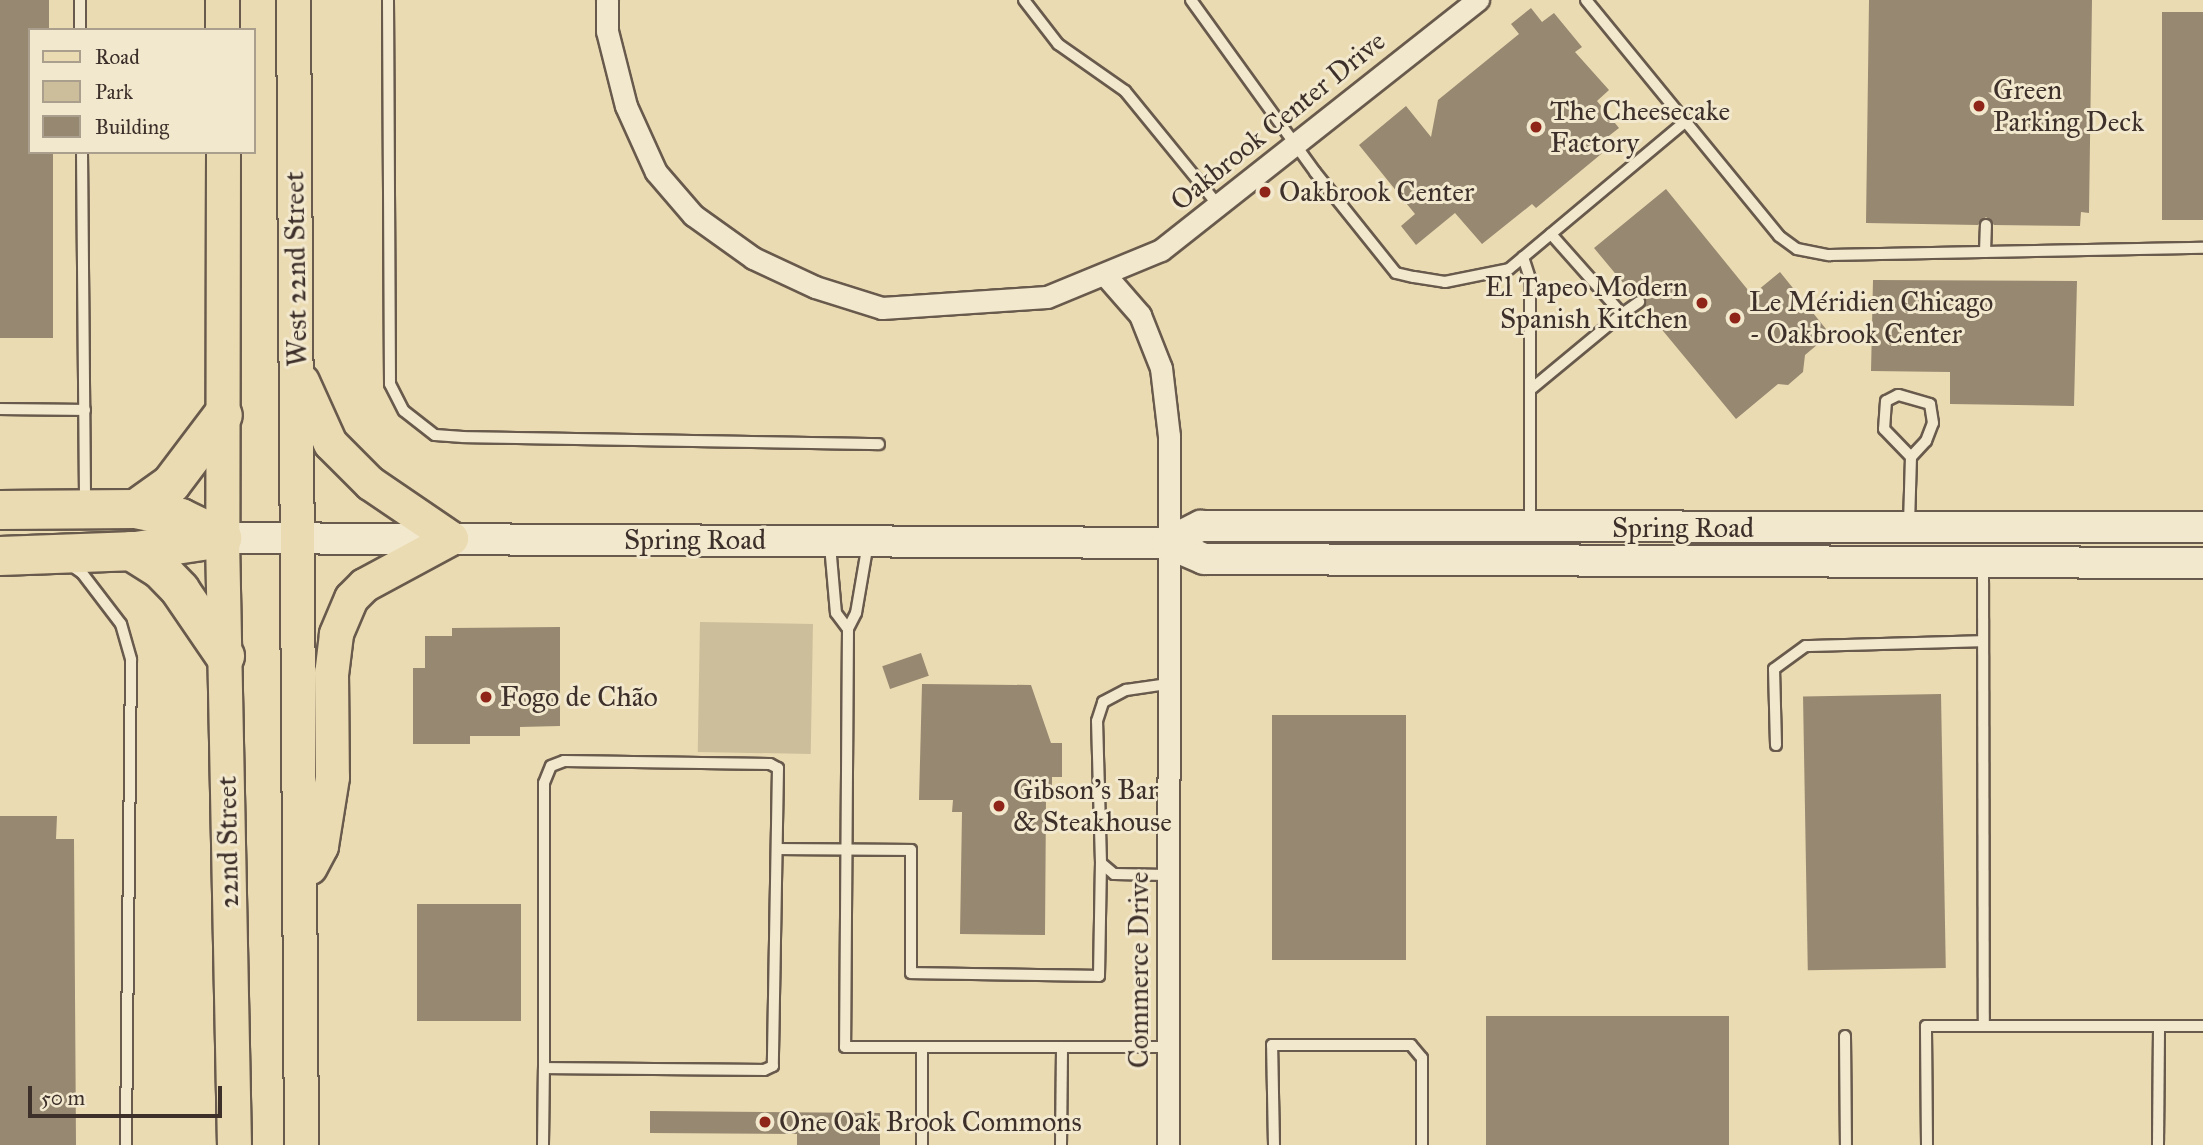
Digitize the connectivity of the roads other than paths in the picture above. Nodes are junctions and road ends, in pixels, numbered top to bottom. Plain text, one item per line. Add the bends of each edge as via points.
1 (80, 0) edge
2 (222, 0) edge
3 (293, 0) edge
4 (388, 0) edge
5 (607, 0) edge
6 (1024, 0) edge
7 (1191, 0) edge
8 (1478, 0) edge
9 (1586, 0) edge
10 (80, 28) edge
11 (222, 28) edge
12 (1685, 121) junction
13 (1293, 145) junction
14 (82, 154) edge
15 (223, 154) edge
16 (1218, 205) junction
17 (1986, 225) dead end
18 (1551, 233) junction
19 (2203, 248) edge
20 (1985, 252) junction
21 (1523, 257) junction
22 (1106, 276) junction
23 (1639, 302) dead end
24 (1622, 314) junction
25 (297, 370) junction
26 (1530, 390) junction
27 (0, 409) edge
28 (85, 410) junction
29 (223, 415) junction
30 (879, 444) dead end
31 (1910, 457) junction
32 (136, 509) junction
33 (0, 510) edge
34 (85, 510) junction
35 (1909, 527) junction
36 (2203, 527) edge
37 (1530, 528) junction
38 (222, 538) junction
39 (300, 538) junction
40 (451, 538) junction
41 (829, 541) junction
42 (868, 541) junction
43 (1167, 543) junction
44 (131, 551) junction
45 (52, 553) junction
46 (0, 555) edge
47 (1983, 560) junction
48 (2203, 563) edge
49 (848, 629) junction
50 (1983, 640) junction
51 (225, 656) junction
52 (1167, 684) junction
53 (1776, 745) dead end
54 (780, 849) junction
55 (849, 849) junction
56 (1101, 863) junction
57 (1167, 875) junction
58 (302, 885) junction
59 (1984, 1026) junction
60 (2159, 1026) junction
61 (2203, 1026) edge
62 (1845, 1036) dead end
63 (922, 1047) junction
64 (1062, 1047) junction
65 (1168, 1047) junction
66 (544, 1068) junction
67 (126, 1145) edge
68 (234, 1145) edge
69 (301, 1145) edge
70 (544, 1145) edge
71 (922, 1145) edge
72 (1061, 1145) edge
73 (1168, 1145) edge
74 (1274, 1145) edge
75 (1422, 1145) edge
76 (1846, 1145) edge
77 (1927, 1145) edge
78 (2158, 1145) edge

1 - 10 lane
2 - 11 main road
3 - 25 main road, West 22nd Street
4 - 30 lane via 390,384 404,411 435,435 463,437
5 - 22 street, Oakbrook Center Drive via 607,31 626,106 656,172 693,215 753,258 815,287 882,308 1047,297
6 - 16 lane via 1058,44 1129,95
7 - 13 lane
8 - 13 street, Oakbrook Center Drive
9 - 12 lane
12 - 18 lane
12 - 20 lane via 1779,236 1797,249 1829,255
13 - 16 street, Oakbrook Center Drive
13 - 21 lane via 1396,272 1445,282 1488,276 1509,269
14 - 28 lane
15 - 29 main road
16 - 22 street, Oakbrook Center Drive via 1161,250
17 - 20 lane
18 - 21 lane
18 - 24 lane
19 - 20 lane
21 - 26 lane via 1530,278
22 - 43 street via 1140,316 1161,368 1169,436
23 - 24 lane
24 - 26 lane
25 - 39 main road, West 22nd Street
25 - 40 main road via 330,443 370,483
26 - 37 lane
27 - 28 lane
28 - 34 lane
29 - 32 highway via 171,484
29 - 38 main road
31 - 31 lane via 1926,441 1933,423 1930,404 1898,395 1886,401 1884,429
31 - 35 lane
32 - 34 highway
32 - 38 highway via 181,518
33 - 34 highway
35 - 36 street, Spring Road
35 - 37 street, Spring Road
37 - 43 street, Spring Road via 1200,526
38 - 39 street, Spring Road
38 - 44 highway
38 - 51 main road, 22nd Street
39 - 40 street, Spring Road
39 - 58 main road
40 - 41 street, Spring Road
40 - 58 main road via 364,585 346,610 336,634 331,672 332,777 321,846
41 - 42 street, Spring Road
41 - 49 lane via 836,613
42 - 43 street, Spring Road
42 - 49 lane via 856,614
43 - 47 street, Spring Road via 1204,558
43 - 52 street, Commerce Drive
44 - 45 highway
44 - 51 highway via 161,570 189,600
45 - 46 highway
45 - 67 lane via 82,573 121,624 129,643
47 - 48 street, Spring Road
47 - 50 lane
49 - 55 lane
50 - 53 lane via 1805,646 1774,669
50 - 59 lane
51 - 68 main road, 22nd Street
52 - 56 lane via 1125,690 1103,702 1097,721
52 - 57 street, Commerce Drive
54 - 55 lane
54 - 66 lane via 773,1066 764,1070
54 - 66 lane via 781,775 771,764 564,761 551,765 544,783
55 - 56 lane via 911,850 911,973 1099,976
55 - 63 lane via 845,1047
56 - 57 lane via 1114,874
57 - 65 street, Commerce Drive
58 - 69 main road
59 - 60 lane
59 - 77 lane via 1926,1026
60 - 61 lane
60 - 78 lane
62 - 76 lane
63 - 64 lane
63 - 71 lane
64 - 65 lane
64 - 72 lane
65 - 73 street, Commerce Drive
66 - 70 lane
74 - 75 lane via 1272,1045 1411,1045 1422,1059

